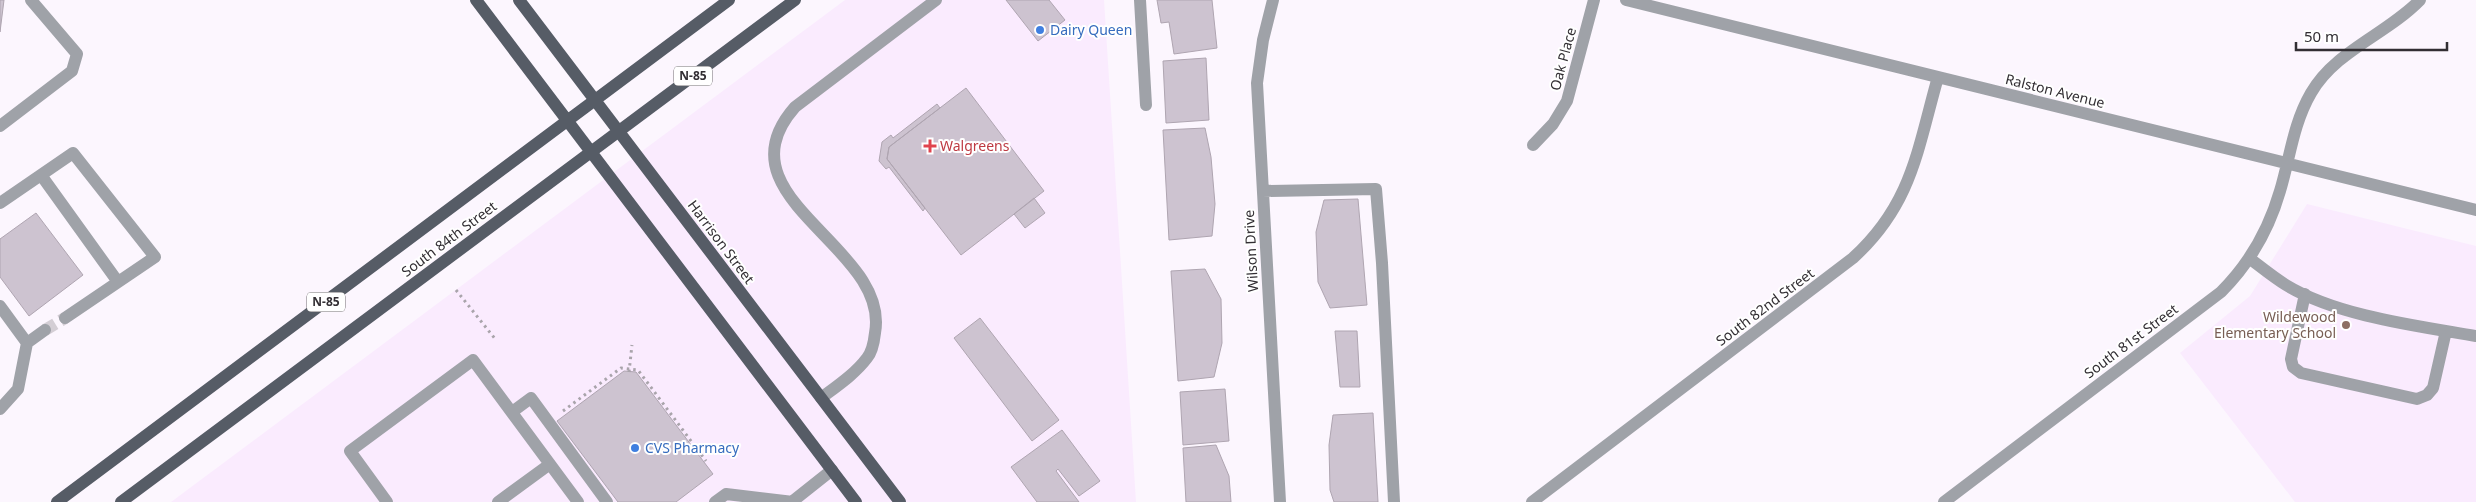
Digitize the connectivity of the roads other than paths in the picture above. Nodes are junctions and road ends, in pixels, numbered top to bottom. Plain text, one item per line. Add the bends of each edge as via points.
1 (31, 0) edge
2 (476, 0) edge
3 (519, 0) edge
4 (729, 0) edge
5 (795, 0) edge
6 (936, 0) edge
7 (1140, 0) edge
8 (1273, 0) edge
9 (1594, 0) edge
10 (1626, 0) edge
11 (2420, 0) edge
12 (1938, 77) junction
13 (596, 102) junction
14 (1146, 105) dead end
15 (568, 121) junction
16 (0, 126) edge
17 (619, 132) junction
18 (1533, 145) dead end
19 (591, 153) junction
20 (2287, 165) junction
21 (41, 175) junction
22 (1263, 191) junction
23 (0, 204) edge
24 (2476, 210) edge
25 (2249, 258) junction
26 (118, 282) junction
27 (2305, 294) junction
28 (0, 306) edge
29 (65, 318) tunnel mouth
30 (45, 330) tunnel mouth
31 (2446, 331) junction
32 (2476, 336) edge
33 (27, 343) junction
34 (821, 398) junction
35 (0, 409) edge
36 (512, 412) junction
37 (550, 464) junction
38 (832, 470) junction
39 (57, 502) edge
40 (120, 502) edge
41 (387, 502) edge
42 (498, 502) edge
43 (578, 502) edge
44 (607, 502) edge
45 (715, 502) edge
46 (793, 502) edge
47 (856, 502) edge
48 (900, 502) edge
49 (1280, 502) edge
50 (1394, 502) edge
51 (1532, 502) edge
52 (1944, 502) edge

1 - 16 street via 77,54 72,71
2 - 15 main road
3 - 13 main road, Harrison Street
4 - 13 main road, South 84th Street / N-85
5 - 17 main road, South 84th Street / N-85
6 - 34 street via 806,98 790,112 780,127 775,154 776,175 787,194 870,291 876,316 874,342 868,357
7 - 14 street
8 - 22 street, Wilson Drive via 1257,83
9 - 18 street, Oak Place via 1567,101 1553,124
10 - 12 street, Ralston Avenue
11 - 20 street, South 81st Street via 2386,30 2331,67 2311,92
12 - 20 street, Ralston Avenue
12 - 51 street, South 82nd Street via 1908,183 1895,210 1870,242
13 - 15 main road, South 84th Street / N-85
13 - 17 main road, Harrison Street
15 - 19 main road
15 - 39 main road, South 84th Street / N-85
17 - 19 main road, South 84th Street / N-85
17 - 34 main road, Harrison Street
19 - 38 main road
19 - 40 main road, South 84th Street / N-85
20 - 24 street, Ralston Avenue
20 - 25 street, South 81st Street via 2265,230
21 - 23 street
21 - 26 street
21 - 26 street via 73,153 155,257
22 - 49 street, Wilson Drive
22 - 50 street via 1376,189
25 - 27 street
25 - 52 street, South 81st Street via 2221,292
26 - 29 street
27 - 31 street via 2329,304
27 - 31 street via 2291,359 2293,367 2301,373 2417,399 2433,388
28 - 33 street
30 - 33 street
31 - 32 street
33 - 35 street via 18,389
34 - 48 main road, Harrison Street
36 - 37 street
36 - 41 street via 473,360 350,451
36 - 44 street via 530,398
37 - 42 street
37 - 43 street
38 - 46 street
38 - 47 main road
45 - 46 street via 726,494

